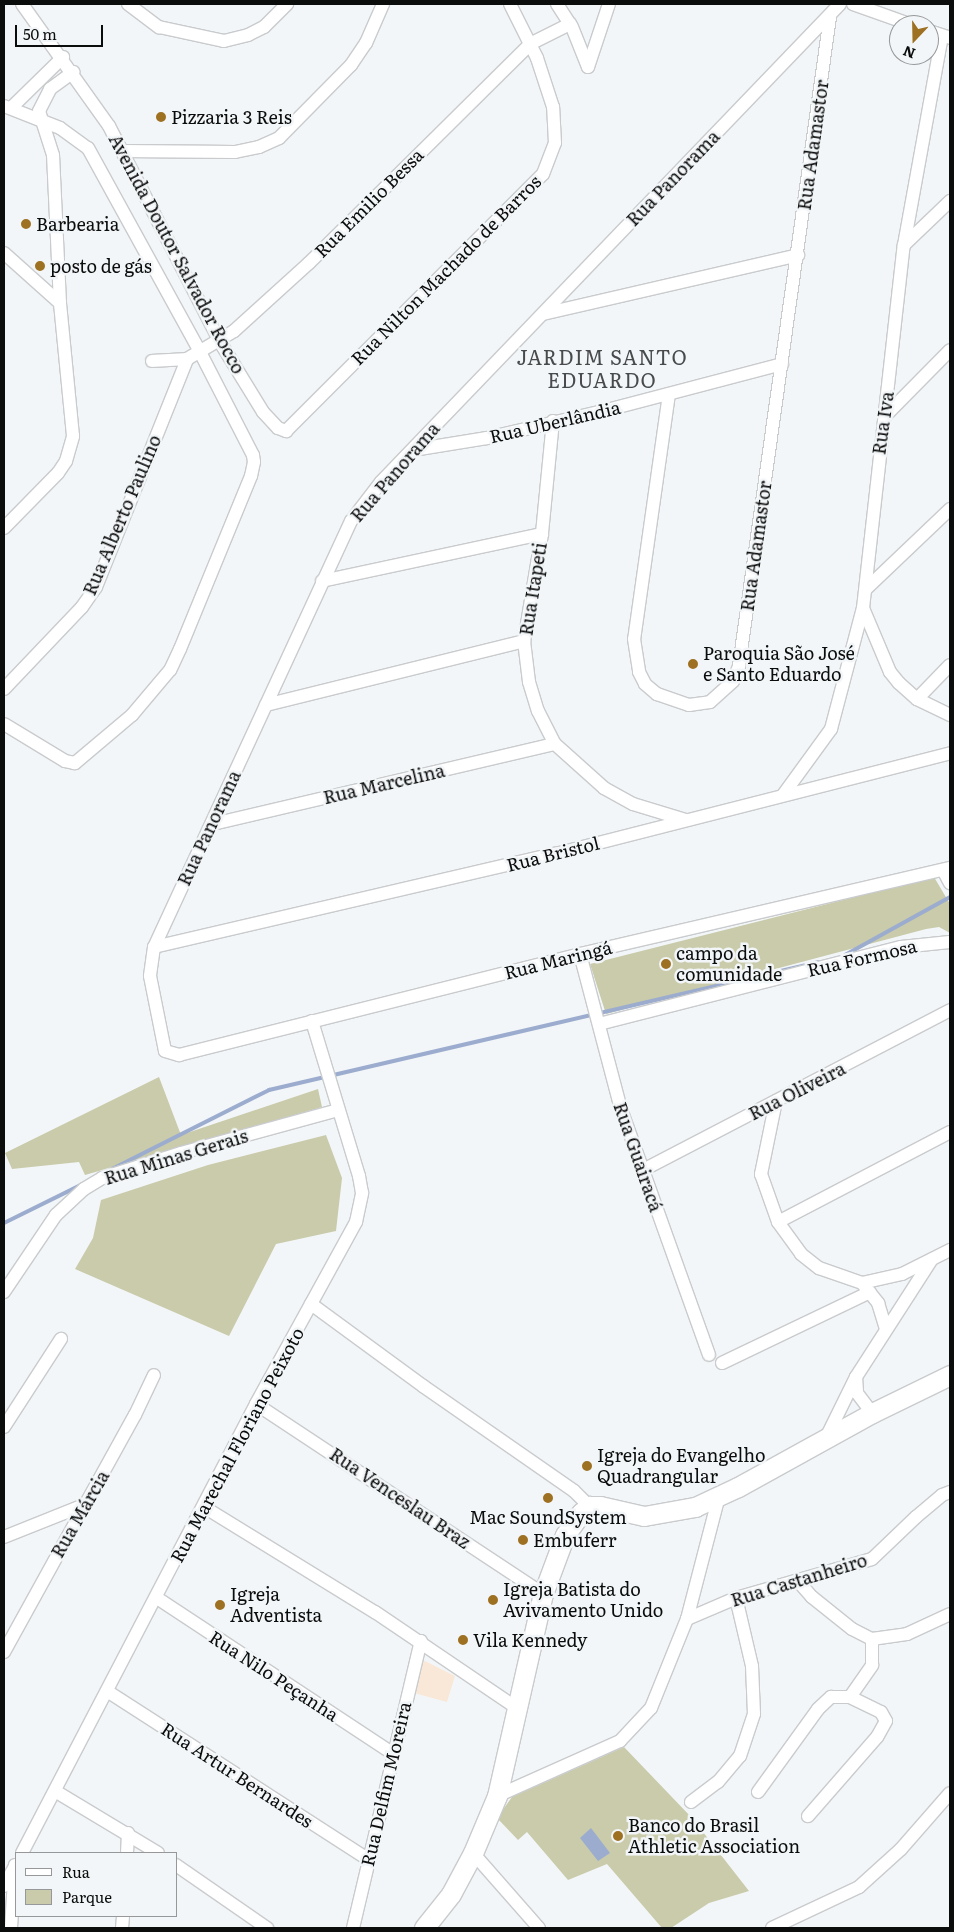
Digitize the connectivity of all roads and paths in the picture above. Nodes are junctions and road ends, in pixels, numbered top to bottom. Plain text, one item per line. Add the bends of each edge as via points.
1 (22, 4) edge
2 (128, 4) edge
3 (287, 4) edge
4 (383, 4) edge
5 (510, 4) edge
6 (557, 4) edge
7 (609, 4) edge
8 (840, 4) edge
9 (853, 4) edge
10 (830, 17) junction
11 (889, 17) edge
12 (570, 24) junction
13 (946, 37) edge
14 (530, 44) junction
15 (63, 57) junction
16 (73, 72) junction
17 (8, 107) edge
18 (40, 120) junction
19 (122, 151) junction
20 (950, 201) edge
21 (904, 245) junction
22 (4, 253) edge
23 (798, 255) junction
24 (60, 303) junction
25 (543, 314) junction
26 (220, 342) junction
27 (950, 350) edge
28 (200, 352) junction
29 (186, 359) junction
30 (152, 361) dead end
31 (782, 364) junction
32 (670, 394) junction
33 (886, 416) junction
34 (553, 421) junction
35 (286, 431) joint
36 (413, 450) junction
37 (950, 509) edge
38 (4, 528) edge
39 (542, 534) junction
40 (322, 581) junction
41 (866, 589) junction
42 (863, 608) junction
43 (524, 641) junction
44 (950, 665) edge
45 (4, 689) edge
46 (917, 699) junction
47 (266, 705) junction
48 (950, 715) edge
49 (4, 724) edge
50 (555, 744) junction
51 (950, 754) edge
52 (783, 795) junction
53 (689, 821) junction
54 (213, 824) junction
55 (947, 869) edge
56 (950, 883) edge
57 (950, 942) edge
58 (154, 947) junction
59 (580, 954) junction
60 (950, 1010) edge
61 (312, 1021) junction
62 (599, 1024) junction
63 (168, 1054) joint
64 (776, 1101) junction
65 (338, 1110) junction
66 (950, 1132) edge
67 (643, 1170) junction
68 (778, 1222) junction
69 (950, 1250) edge
70 (932, 1259) junction
71 (866, 1288) junction
72 (4, 1292) edge
73 (311, 1304) junction
74 (886, 1329) junction
75 (61, 1339) dead end
76 (709, 1355) dead end
77 (722, 1363) dead end
78 (154, 1375) dead end
79 (950, 1375) edge
80 (856, 1377) junction
81 (256, 1404) junction
82 (872, 1413) junction
83 (4, 1427) edge
84 (826, 1438) junction
85 (720, 1496) junction
86 (948, 1496) edge
87 (84, 1505) junction
88 (589, 1506) junction
89 (204, 1507) junction
90 (4, 1537) edge
91 (798, 1581) junction
92 (543, 1594) junction
93 (157, 1598) junction
94 (736, 1598) junction
95 (950, 1614) edge
96 (687, 1619) junction
97 (872, 1639) junction
98 (420, 1641) junction
99 (4, 1652) edge
100 (107, 1691) junction
101 (850, 1697) junction
102 (517, 1708) junction
103 (392, 1752) junction
104 (55, 1791) junction
105 (758, 1792) dead end
106 (950, 1793) edge
107 (497, 1796) junction
108 (692, 1802) dead end
109 (808, 1816) dead end
110 (128, 1833) junction
111 (23, 1852) edge
112 (126, 1852) edge
113 (156, 1852) edge
114 (473, 1853) junction
115 (368, 1859) junction
116 (178, 1866) edge
117 (15, 1867) edge
118 (15, 1878) edge
119 (4, 1886) edge
120 (11, 1928) edge
121 (267, 1928) edge
122 (352, 1928) edge
123 (424, 1928) edge
124 (538, 1928) edge
125 (772, 1928) edge

1 - 15 street, Avenida Doutor Salvador Rocco
2 - 3 street via 159,27 224,41 264,27
4 - 19 street via 366,44 351,64 279,138 260,148 235,152
5 - 14 street, Rua Nilton Machado de Barros
6 - 12 street
7 - 12 street via 589,67 585,66
8 - 10 street, Rua Panorama
9 - 11 street
10 - 23 street, Rua Adamastor
10 - 25 street, Rua Panorama
12 - 14 street, Rua Emilio Bessa
13 - 21 street, Rua Iva
14 - 26 street, Rua Emilio Bessa via 308,263
14 - 35 street, Rua Nilton Machado de Barros via 554,108 555,143 543,174
15 - 16 street, Avenida Doutor Salvador Rocco
15 - 17 street, Avenida Doutor Salvador Rocco
16 - 18 street via 43,97
16 - 19 street, Avenida Doutor Salvador Rocco
17 - 18 street, Avenida Doutor Salvador Rocco
18 - 24 street via 49,135 53,155
18 - 28 street, Avenida Doutor Salvador Rocco via 73,135 88,148
19 - 26 street, Avenida Doutor Salvador Rocco
20 - 21 street
21 - 33 street, Rua Iva
22 - 24 street
23 - 25 street
23 - 31 street, Rua Adamastor
24 - 38 street via 74,416 71,447 58,473
25 - 36 street, Rua Panorama
26 - 28 street, Rua Emilio Bessa
26 - 35 street, Avenida Doutor Salvador Rocco via 263,412 278,428
27 - 33 street
28 - 29 street
28 - 49 street, Avenida Doutor Salvador Rocco via 253,455 251,476 170,670 111,735 75,763 65,761
29 - 30 street
29 - 45 street, Rua Alberto Paulino via 92,593
31 - 32 street, Rua Uberlândia
31 - 32 street, Rua Adamastor via 739,666 733,681 710,702 689,705 656,694 645,684 635,647
32 - 34 street, Rua Uberlândia
33 - 41 street, Rua Iva via 877,472
34 - 36 street, Rua Uberlândia via 487,438
34 - 39 street, Rua Itapeti
36 - 40 street, Rua Panorama via 351,521
37 - 41 street
39 - 40 street
39 - 43 street, Rua Itapeti
40 - 47 street, Rua Panorama
41 - 42 street, Rua Iva
42 - 46 street via 890,672
42 - 52 street, Rua Iva via 831,729
43 - 47 street
43 - 50 street, Rua Itapeti via 534,696
44 - 46 street
46 - 48 street
47 - 54 street, Rua Panorama
50 - 53 street, Rua Itapeti via 604,788 633,804
50 - 54 street, Rua Marcelina
51 - 52 street, Rua Bristol
52 - 53 street, Rua Bristol
53 - 58 street, Rua Bristol
54 - 58 street, Rua Panorama
55 - 56 street
55 - 59 street, Rua Maringá
57 - 62 street, Rua Formosa via 901,947
58 - 63 street, Rua Panorama via 150,976 163,1045
59 - 61 street, Rua Maringá
59 - 62 street, Rua Guairacá
60 - 64 street, Rua Oliveira
61 - 63 street, Rua Maringá via 179,1056
61 - 65 street, Rua Marechal Floriano Peixoto
62 - 67 street, Rua Guairacá via 621,1108
64 - 67 street, Rua Oliveira
64 - 68 street via 761,1174
65 - 72 street, Rua Minas Gerais via 102,1178 84,1188 56,1215
65 - 73 street, Rua Marechal Floriano Peixoto via 359,1176 361,1201 348,1238
66 - 68 street
67 - 76 street, Rua Guairacá
68 - 71 street via 801,1254 819,1268
69 - 70 street
70 - 71 street
70 - 74 street
71 - 74 street via 878,1302
71 - 77 street
73 - 81 street, Rua Marechal Floriano Peixoto
73 - 88 street via 574,1491
74 - 80 street
75 - 83 street
78 - 87 street, Rua Márcia via 136,1415
79 - 82 main road
80 - 82 street via 857,1392
80 - 84 street
81 - 89 street, Rua Marechal Floriano Peixoto
81 - 92 street, Rua Venceslau Braz
82 - 84 main road
84 - 85 main road
85 - 88 main road via 668,1514 644,1516
85 - 96 street
86 - 91 street, Rua Castanheiro via 872,1559
87 - 90 street
87 - 99 street, Rua Márcia
88 - 92 main road via 572,1522
89 - 93 street, Rua Marechal Floriano Peixoto
89 - 98 street
91 - 94 street, Rua Castanheiro
91 - 97 street via 812,1598 852,1629
92 - 102 main road
93 - 100 street, Rua Marechal Floriano Peixoto
93 - 103 street, Rua Nilo Peçanha
94 - 96 street, Rua Castanheiro
94 - 108 street via 752,1666 754,1714 740,1756 718,1782
95 - 97 street via 907,1634
96 - 107 street via 657,1697 631,1731 590,1757
97 - 101 street via 872,1665
98 - 102 street
98 - 103 street, Rua Delfim Moreira
100 - 104 street, Rua Marechal Floriano Peixoto
100 - 115 street, Rua Artur Bernardes
101 - 105 street via 837,1695 825,1701
101 - 109 street via 880,1712 886,1721 870,1747
102 - 107 main road
103 - 115 street, Rua Delfim Moreira
104 - 110 street
104 - 111 street, Rua Marechal Floriano Peixoto
106 - 125 street via 901,1848 859,1887
107 - 114 main road
110 - 112 street
110 - 113 street
114 - 123 main road via 451,1894
114 - 124 street
115 - 122 street, Rua Delfim Moreira
116 - 121 street
117 - 119 street
118 - 120 street

